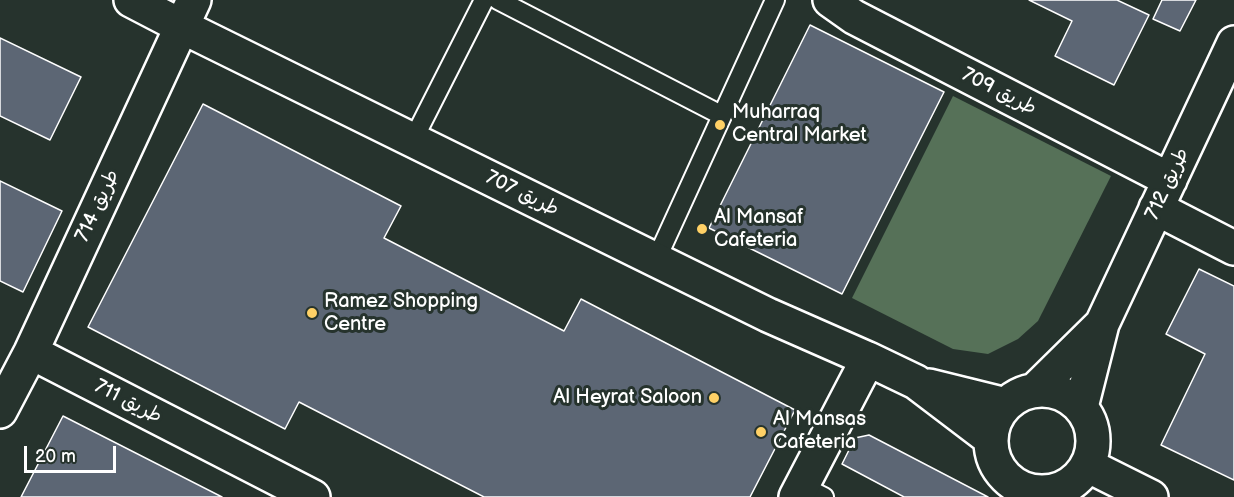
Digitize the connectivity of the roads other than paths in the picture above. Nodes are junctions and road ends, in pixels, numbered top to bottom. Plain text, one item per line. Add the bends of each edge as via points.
1 (131, 0) edge
2 (484, 0) edge
3 (498, 0) edge
4 (775, 0) edge
5 (830, 0) edge
6 (187, 13) edge
7 (1234, 43) edge
8 (721, 115) junction
9 (413, 140) junction
10 (1163, 194) junction
11 (1234, 248) edge
12 (656, 260) junction
13 (46, 321) junction
14 (1102, 324) junction
15 (31, 352) junction
16 (868, 359) junction
17 (71, 372) junction
18 (915, 382) junction
19 (1036, 390) junction
20 (5, 391) edge
21 (1006, 405) junction
22 (1081, 407) junction
23 (991, 439) junction
24 (1088, 465) junction
25 (1003, 487) edge
26 (293, 492) edge
27 (807, 493) edge
28 (1043, 494) edge
29 (1151, 497) edge

1 - 6 street, طريق 707
2 - 9 lane
3 - 8 lane
4 - 8 lane
5 - 10 street, طريق 709
6 - 9 street, طريق 707
6 - 13 street, طريق 714
7 - 10 street, طريق 712
8 - 12 lane
9 - 12 street, طريق 707
10 - 11 street, طريق 709
10 - 14 street, طريق 712
12 - 16 street, طريق 707
13 - 15 street, طريق 714
13 - 17 street, طريق 711 via 57,354
14 - 19 street, طريق 712
14 - 22 street, طريق 712
15 - 17 street, طريق 711
15 - 20 street, طريق 714
16 - 18 street, طريق 707
16 - 27 street
17 - 26 street, طريق 711
18 - 21 street, طريق 707
18 - 23 street, طريق 707
19 - 21 street
19 - 22 street via 1053,390 1069,396
21 - 23 street
22 - 24 street via 1091,425 1093,445
23 - 25 street
24 - 28 street via 1062,488
24 - 29 street
25 - 28 street via 1018,486

